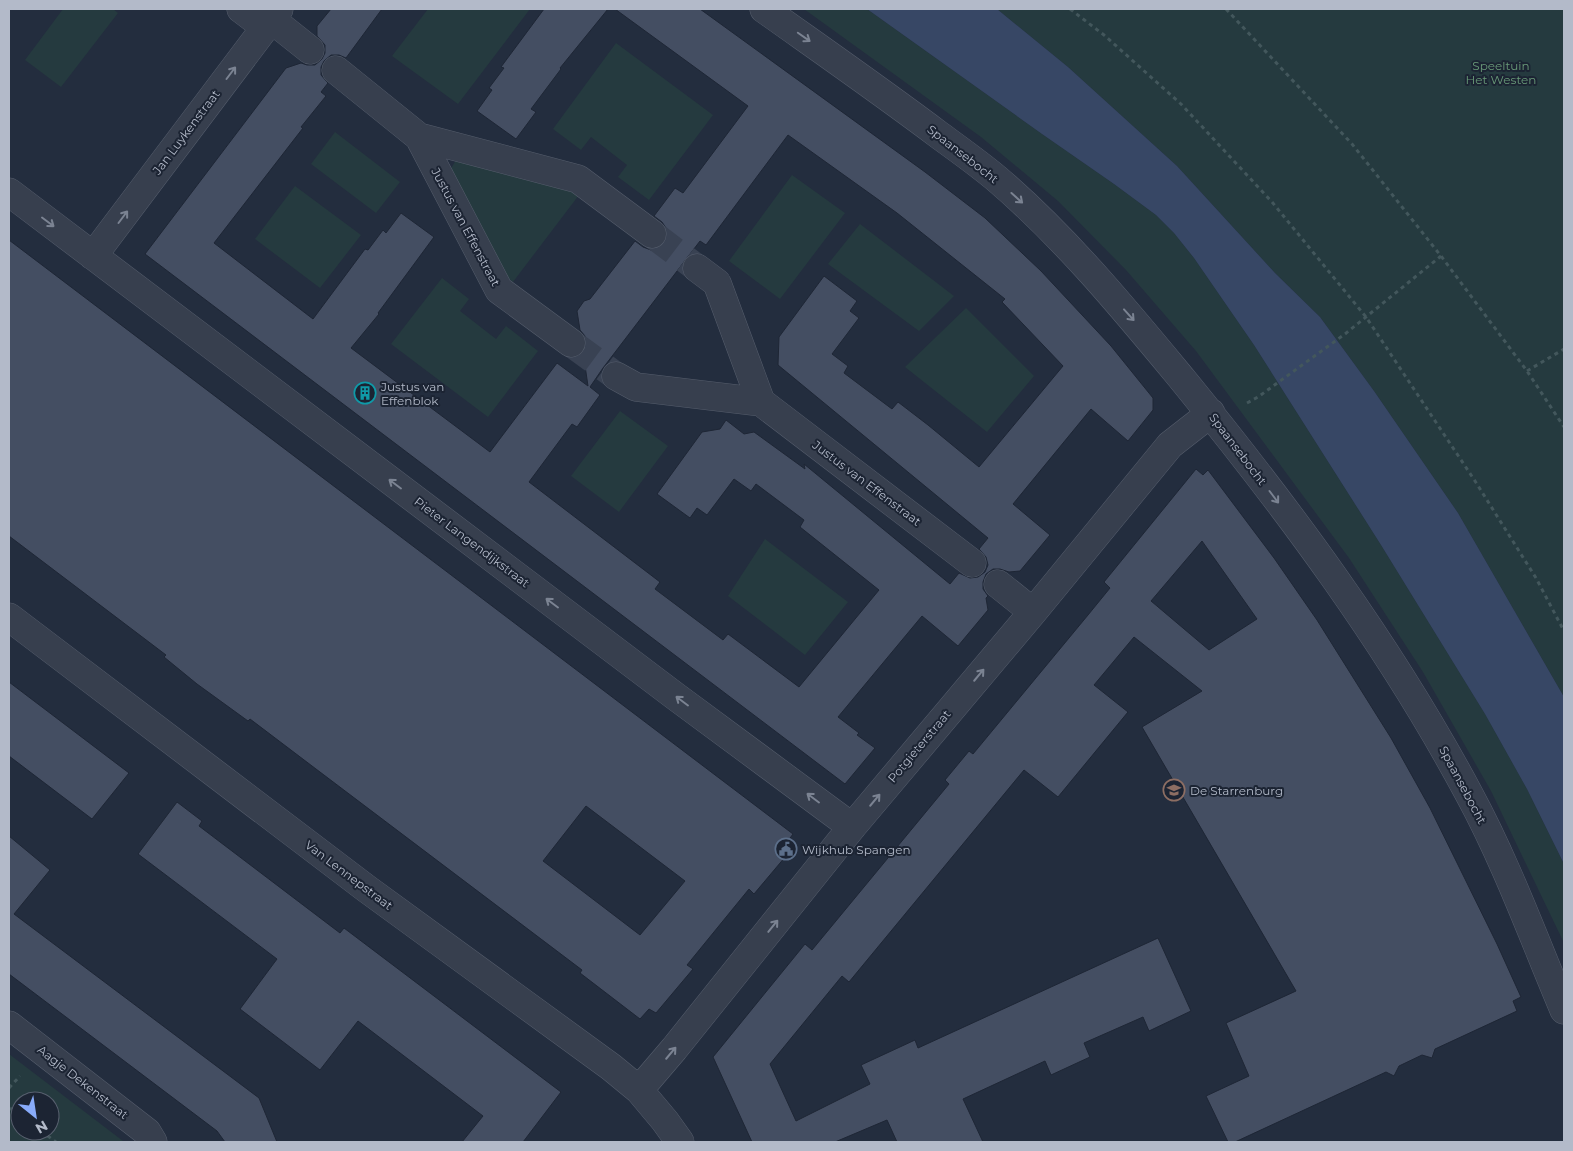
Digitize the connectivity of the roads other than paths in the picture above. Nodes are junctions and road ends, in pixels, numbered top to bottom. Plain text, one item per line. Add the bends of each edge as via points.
1 (241, 9) edge
2 (764, 9) edge
3 (272, 19) edge
4 (310, 50) dead end
5 (336, 70) dead end
6 (419, 137) junction
7 (9, 192) edge
8 (652, 234) tunnel mouth
9 (93, 256) junction
10 (697, 268) tunnel mouth
11 (571, 343) tunnel mouth
12 (616, 376) tunnel mouth
13 (761, 402) junction
14 (1210, 413) junction
15 (972, 563) dead end
16 (998, 584) dead end
17 (1033, 612) junction
18 (9, 617) edge
19 (852, 827) junction
20 (1564, 1010) edge
21 (9, 1025) edge
22 (639, 1090) junction
23 (153, 1142) edge
24 (680, 1142) edge

1 - 3 street
2 -> 14 street, Spaansebocht via 995,177 1064,243
3 - 4 street
9 -> 3 street, Jan Luykenstraat
5 - 6 street, Justus van Effenstraat
6 - 8 street, Justus van Effenstraat via 578,179
6 - 11 street, Justus van Effenstraat via 499,290
7 -> 9 street, Pieter Langendijkstraat
19 -> 9 street, Pieter Langendijkstraat
10 - 13 street via 717,283
12 - 13 street via 636,387
13 - 15 street, Justus van Effenstraat
14 - 17 street, Potgieterstraat via 1170,445
14 -> 20 street, Spaansebocht via 1317,553 1435,733 1471,797
16 - 17 street
19 -> 17 street, Potgieterstraat
18 - 22 street, Van Lennepstraat via 367,889
22 -> 19 street, Potgieterstraat
21 - 23 street, Aagje Dekenstraat via 147,1132
22 - 24 street, Van Lennepstraat

